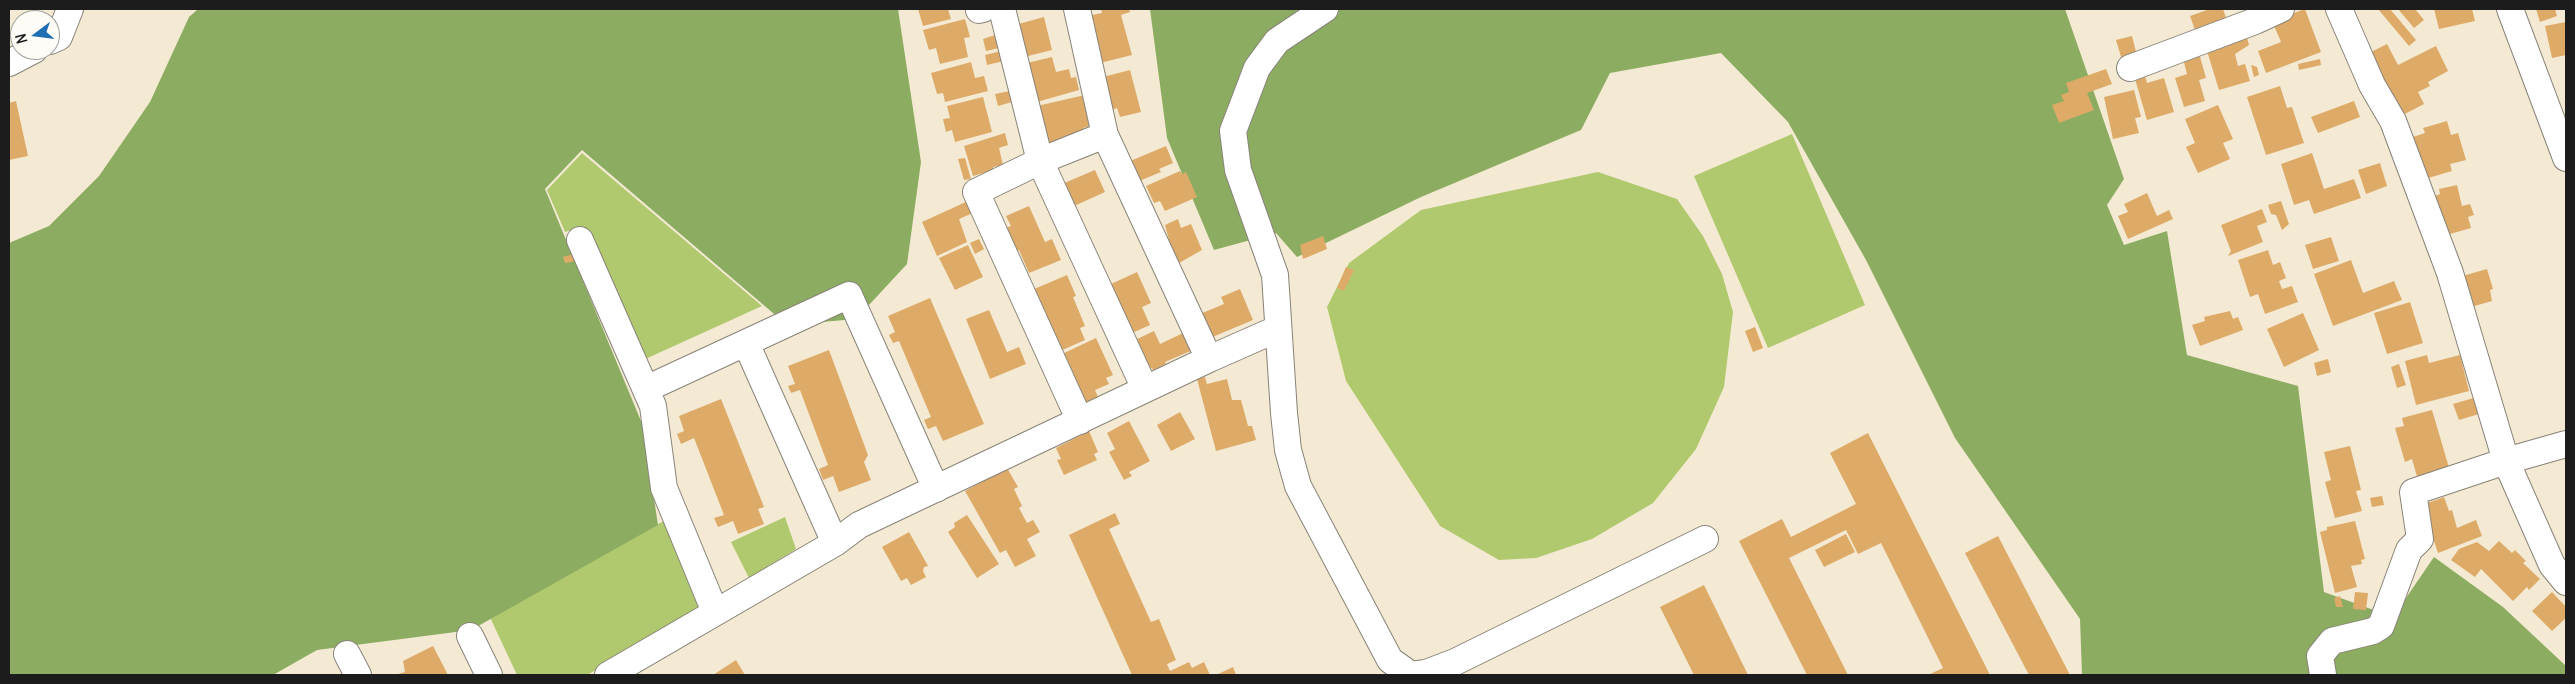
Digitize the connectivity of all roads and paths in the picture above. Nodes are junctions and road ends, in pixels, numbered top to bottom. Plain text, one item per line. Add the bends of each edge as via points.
1 (70, 9) edge
2 (988, 9) edge
3 (1078, 9) edge
4 (1324, 9) edge
5 (2281, 9) edge
6 (2339, 9) edge
7 (2510, 9) edge
8 (60, 34) edge
9 (2130, 68) dead end
10 (1105, 135) junction
11 (2566, 158) edge
12 (1040, 161) junction
13 (580, 240) dead end
14 (1277, 329) junction
15 (746, 343) junction
16 (1209, 359) junction
17 (646, 389) junction
18 (1145, 389) junction
19 (1080, 421) junction
20 (2566, 444) edge
21 (2506, 461) junction
22 (936, 489) junction
23 (1705, 539) dead end
24 (835, 543) junction
25 (2566, 582) edge
26 (715, 612) junction
27 (470, 636) dead end
28 (613, 674) edge
29 (489, 675) edge
30 (1411, 675) edge
31 (2323, 675) edge

1 - 8 street
2 - 12 street
3 - 10 street
4 - 14 street via 1278,41 1257,68 1233,131 1238,170 1276,276
5 - 9 street
6 - 21 street via 2372,85 2392,121 2450,273
7 - 11 street
10 - 12 street
10 - 16 street
12 - 18 street
12 - 19 street via 976,192
13 - 17 street
14 - 16 street
14 - 30 street via 1288,450 1298,486 1390,660
15 - 17 street
15 - 22 street via 849,295
15 - 24 street
16 - 18 street
17 - 26 street via 653,406 664,488
18 - 19 street
19 - 22 street
20 - 21 street
21 - 25 street via 2552,565
21 - 31 street via 2413,492 2420,539 2409,550 2381,626 2332,641 2320,656
22 - 24 street via 859,525
23 - 30 street via 1454,662
24 - 26 street
26 - 28 street
27 - 29 street

